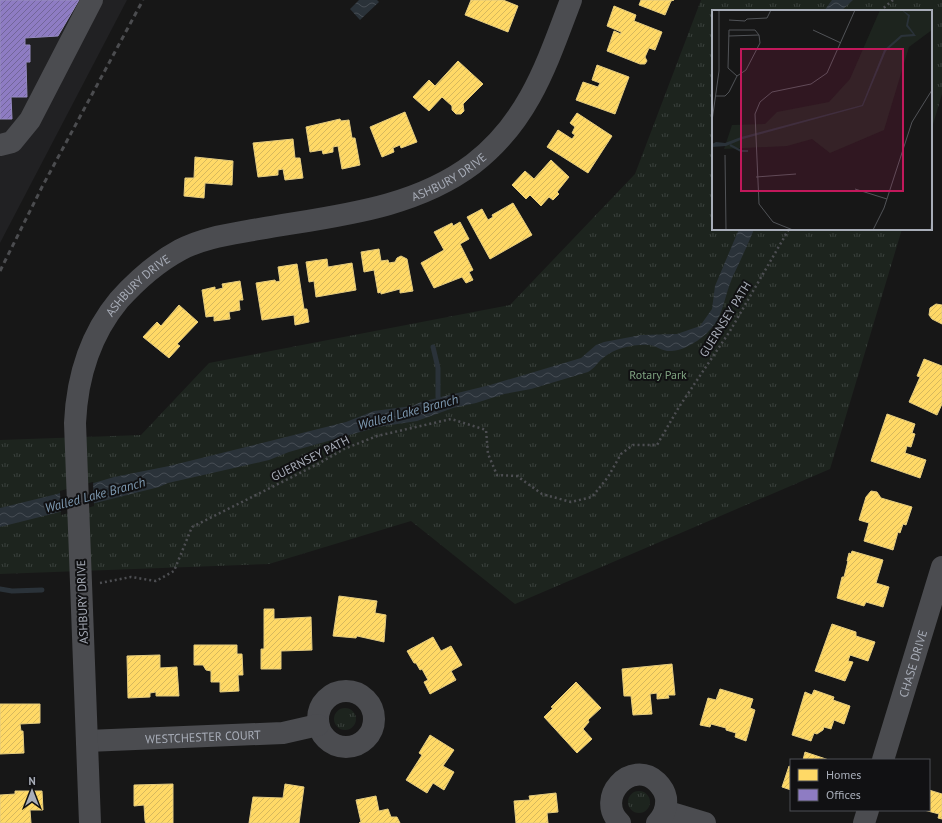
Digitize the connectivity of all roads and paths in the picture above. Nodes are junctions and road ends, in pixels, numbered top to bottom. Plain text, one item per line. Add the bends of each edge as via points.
1 (92, 0) edge
2 (571, 0) edge
3 (894, 0) edge
4 (881, 10) edge
5 (0, 145) edge
6 (788, 230) edge
7 (942, 567) edge
8 (95, 583) dead end
9 (318, 725) dead end
10 (87, 740) junction
11 (883, 759) edge
12 (868, 811) edge
13 (661, 817) edge
14 (90, 823) edge
15 (620, 823) edge
16 (705, 823) edge
17 (864, 823) edge

1 - 5 street via 30,120 12,142
2 - 10 street, ASHBURY DRIVE via 545,68 528,103 500,141 473,164 445,182 406,200 207,240 181,249 131,286 98,331 80,378 75,423
3 - 4 path
6 - 8 path, GUERNSEY PATH via 730,331 657,445 633,445 621,454 608,477 592,497 571,502 542,494 517,476 497,474 488,454 486,430 451,419 377,436 344,449 192,527 174,571 156,581 131,577
7 - 11 street, CHASE DRIVE
9 - 10 street, WESTCHESTER COURT via 283,733
10 - 14 street, ASHBURY DRIVE
12 - 17 street
13 - 15 street via 665,795 661,787 648,776 629,776 621,780 611,796 612,812
13 - 16 street

